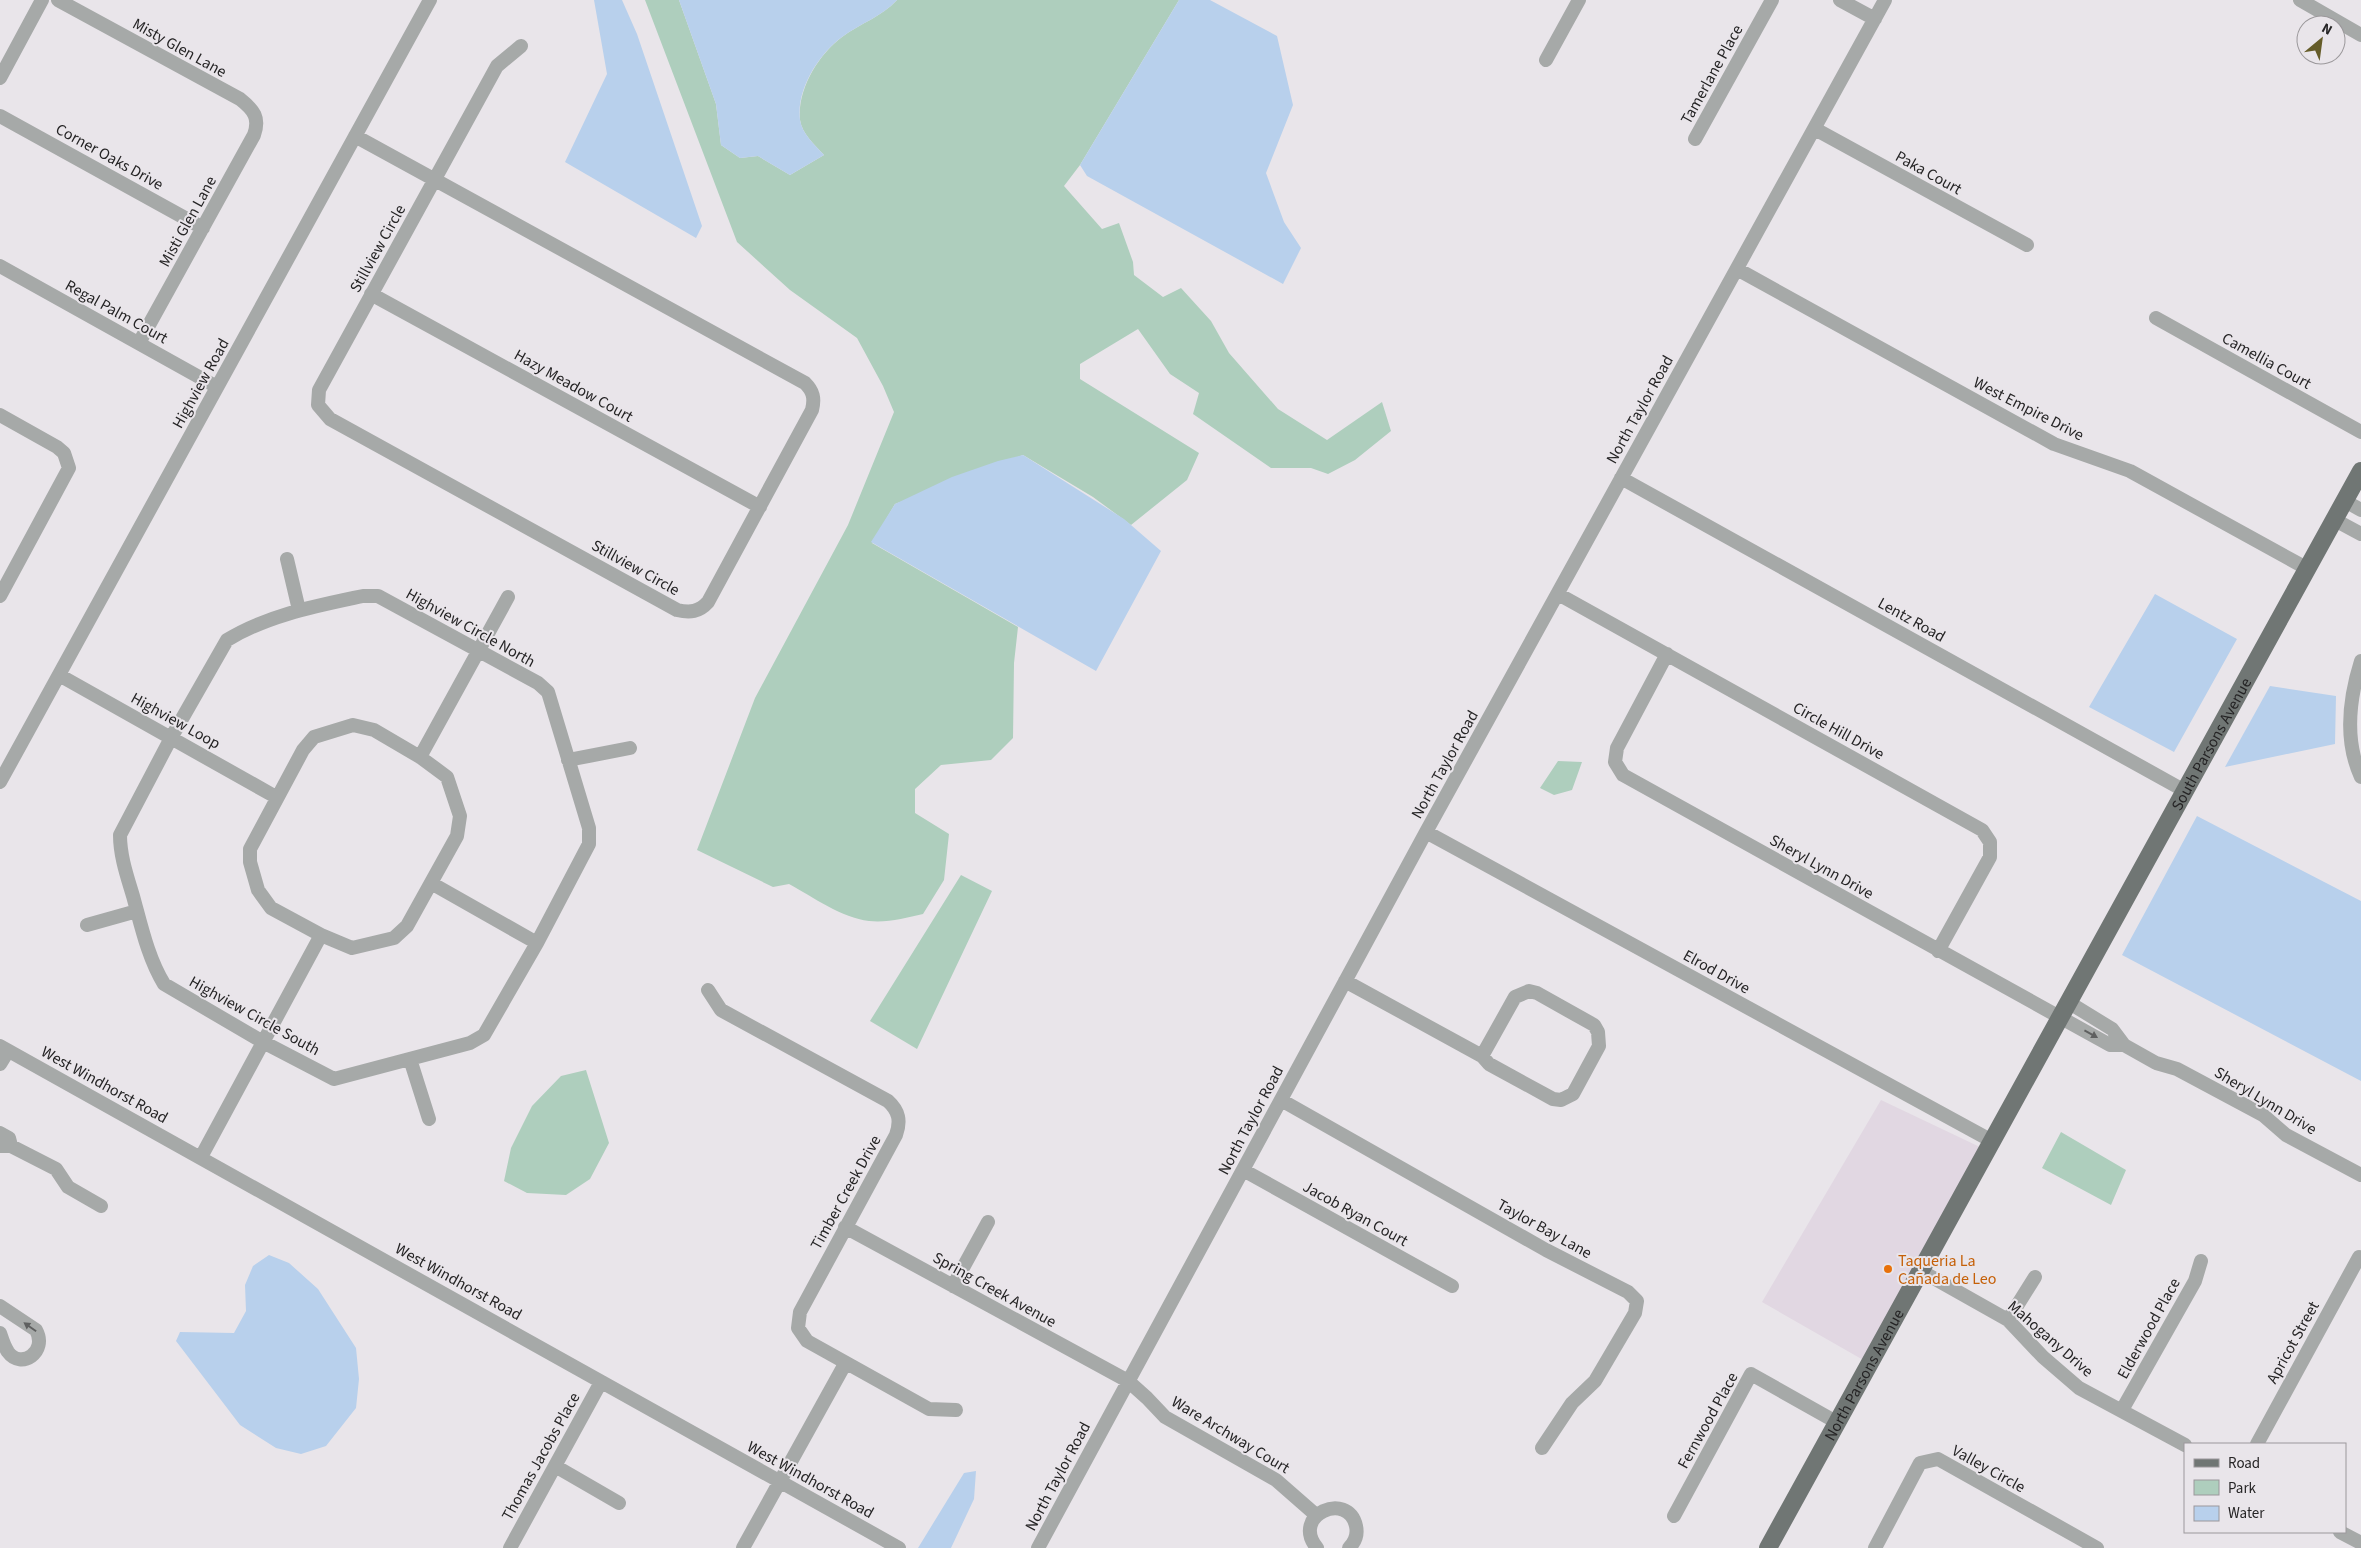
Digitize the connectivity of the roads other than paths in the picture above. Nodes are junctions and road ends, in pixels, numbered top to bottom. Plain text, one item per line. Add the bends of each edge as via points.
1 (42, 0) edge
2 (58, 0) edge
3 (430, 0) edge
4 (1579, 0) edge
5 (1772, 0) edge
6 (1840, 0) edge
7 (1885, 0) edge
8 (2300, 0) edge
9 (1875, 19) junction
10 (2361, 35) edge
11 (522, 46) dead end
12 (1546, 60) dead end
13 (0, 78) edge
14 (255, 113) joint
15 (0, 116) edge
16 (1814, 129) junction
17 (355, 136) junction
18 (1696, 139) dead end
19 (435, 180) junction
20 (203, 228) junction
21 (2027, 246) dead end
22 (0, 266) edge
23 (1736, 269) junction
24 (371, 294) junction
25 (2156, 318) dead end
26 (139, 343) junction
27 (217, 387) junction
28 (0, 415) edge
29 (2361, 432) edge
30 (2361, 471) edge
31 (1621, 478) junction
32 (2345, 501) junction
33 (760, 507) junction
34 (2361, 510) edge
35 (2335, 520) junction
36 (2361, 534) edge
37 (287, 559) dead end
38 (2308, 569) junction
39 (1558, 594) junction
40 (0, 596) edge
41 (508, 597) dead end
42 (299, 610) junction
43 (478, 650) junction
44 (1667, 654) junction
45 (2361, 661) edge
46 (59, 675) junction
47 (171, 738) junction
48 (630, 748) dead end
49 (420, 757) junction
50 (568, 760) junction
51 (2361, 777) edge
52 (0, 782) edge
53 (2185, 790) junction
54 (276, 797) junction
55 (1426, 832) junction
56 (431, 883) junction
57 (137, 911) junction
58 (87, 925) dead end
59 (321, 935) junction
60 (537, 942) junction
61 (1938, 951) junction
62 (1345, 981) junction
63 (708, 990) dead end
64 (2064, 1010) junction
65 (262, 1042) junction
66 (4, 1048) edge
67 (1482, 1056) junction
68 (410, 1059) junction
69 (0, 1064) edge
70 (1281, 1100) junction
71 (429, 1119) dead end
72 (0, 1133) edge
73 (1992, 1141) junction
74 (6, 1146) edge
75 (201, 1157) junction
76 (1244, 1170) junction
77 (2361, 1175) edge
78 (101, 1206) dead end
79 (988, 1222) dead end
80 (845, 1227) junction
81 (2359, 1257) dead end
82 (2201, 1261) dead end
83 (1921, 1271) junction
84 (2036, 1277) dead end
85 (953, 1286) junction
86 (1452, 1286) dead end
87 (0, 1306) edge
88 (2008, 1320) junction
89 (0, 1333) edge
90 (844, 1364) junction
91 (601, 1382) junction
92 (1128, 1382) junction
93 (956, 1410) dead end
94 (2122, 1410) junction
95 (1838, 1423) junction
96 (2258, 1443) edge
97 (2184, 1444) edge
98 (1542, 1448) dead end
99 (555, 1466) junction
100 (780, 1482) junction
101 (619, 1503) dead end
102 (1316, 1515) junction
103 (1674, 1516) dead end
104 (2342, 1533) edge
105 (2360, 1544) edge
106 (893, 1547) edge
107 (510, 1548) edge
108 (743, 1548) edge
109 (1038, 1548) edge
110 (1317, 1548) edge
111 (1349, 1548) edge
112 (1768, 1548) edge
113 (1875, 1548) edge
114 (2096, 1548) edge

1 - 13 street
2 - 14 street, Misty Glen Lane via 240,100
3 - 17 street, Highview Road
4 - 12 street
5 - 18 street, Tamerlane Place
6 - 9 street
7 - 9 street, North Taylor Road
8 - 10 street
9 - 16 street, North Taylor Road
11 - 19 street via 498,66
14 - 20 street, Misti Glen Lane via 258,124 254,135
15 - 20 street, Corner Oaks Drive
16 - 21 street, Paka Court
16 - 23 street, North Taylor Road
17 - 19 street, Stillview Circle
17 - 27 street, Highview Road
19 - 24 street, Stillview Circle
19 - 33 street, Stillview Circle via 810,388 814,402 812,410
20 - 26 street, Misti Glen Lane
22 - 26 street, Regal Palm Court
23 - 31 street, North Taylor Road
23 - 38 street, West Empire Drive via 2054,444 2130,471
24 - 33 street, Hazy Meadow Court
24 - 33 street, Stillview Circle via 319,390 318,405 322,412 677,610 695,611 708,602
25 - 29 street, Camellia Court
26 - 27 street, Regal Palm Court
27 - 46 street, Highview Road
28 - 40 street via 64,452 69,468
30 - 32 main road, South Parsons Avenue
31 - 39 street, North Taylor Road
31 - 53 street, Lentz Road
32 - 34 street
32 - 35 main road, South Parsons Avenue
35 - 36 street
35 - 38 main road, South Parsons Avenue
37 - 42 street
38 - 53 main road, South Parsons Avenue
39 - 44 street, Circle Hill Drive
39 - 55 street, North Taylor Road
41 - 43 street
42 - 43 street, Highview Circle North via 363,596 378,596
42 - 47 street, Highview Circle North via 242,631 227,640
43 - 49 street
43 - 50 street, Highview Circle North via 538,683 548,692
44 - 61 street, Sheryl Lynn Drive via 1617,748 1615,762 1623,775
44 - 61 street, Circle Hill Drive via 1987,835 1990,857
45 - 51 street via 2350,707 2350,729
46 - 47 street, Highview Loop
46 - 52 street, Highview Road
47 - 54 street, Highview Loop
47 - 57 street, Highview Circle South via 120,835 120,848
48 - 50 street
49 - 54 street via 374,730 353,725 314,736
49 - 56 street via 447,777 460,816 457,836
50 - 60 street, Highview Circle North via 589,828 589,844
53 - 64 main road, South Parsons Avenue
54 - 59 street via 250,849 258,890 271,908
55 - 62 street, North Taylor Road
55 - 73 street, Elrod Drive
56 - 59 street via 408,926 394,938 352,948
56 - 60 street
57 - 58 street
57 - 65 street, Highview Circle South via 155,970 164,984
59 - 65 street
60 - 68 street, Highview Circle South via 484,1035 470,1043
61 - 64 street, Sheryl Lynn Drive
62 - 67 street
62 - 70 street, North Taylor Road
63 - 80 street, Timber Creek Drive via 721,1010 894,1107 899,1125 896,1135
64 - 73 main road, North Parsons Avenue
64 - 77 street, Sheryl Lynn Drive via 2112,1029 2124,1045 2263,1115 2286,1135
65 - 68 street, Highview Circle South via 334,1079
65 - 75 street
66 - 69 street
66 - 75 street, West Windhorst Road
67 - 67 street via 1497,1068 1553,1099 1561,1100 1573,1094 1599,1046 1600,1038 1594,1025 1529,991 1515,997
68 - 71 street
70 - 76 street, North Taylor Road
70 - 98 street, Taylor Bay Lane via 1546,1250 1628,1292 1637,1301 1635,1313 1596,1381 1572,1403
72 - 74 street via 9,1138
73 - 83 main road, North Parsons Avenue
74 - 78 street via 56,1169 68,1187
75 - 91 street, West Windhorst Road
76 - 86 street, Jacob Ryan Court
76 - 92 street, North Taylor Road
79 - 85 street
80 - 85 street, Spring Creek Avenue
80 - 90 street, Timber Creek Drive via 797,1320 806,1342
81 - 96 street, Apricot Street
82 - 94 street, Elderwood Place via 2195,1281
83 - 88 street, Mahogany Drive
83 - 95 main road, North Parsons Avenue
84 - 88 street
85 - 92 street, Spring Creek Avenue
89 -> 87 street via 7,1351 16,1358 32,1356 40,1342 36,1330
88 - 94 street, Mahogany Drive via 2079,1388
90 - 93 street, Timber Creek Drive via 929,1409
90 - 100 street
91 - 99 street, Thomas Jacobs Place
91 - 100 street, West Windhorst Road
92 - 102 street, Ware Archway Court via 1165,1417 1276,1480
92 - 109 street, North Taylor Road
94 - 97 street, Mahogany Drive
95 - 103 street, Fernwood Place via 1751,1374
95 - 112 main road, North Parsons Avenue
99 - 101 street
99 - 107 street, Thomas Jacobs Place
100 - 106 street, West Windhorst Road
100 - 108 street
102 - 110 street via 1310,1536
102 - 111 street via 1330,1508 1352,1517 1357,1532
104 - 105 street
113 - 114 street, Valley Circle via 1920,1463 1938,1460

